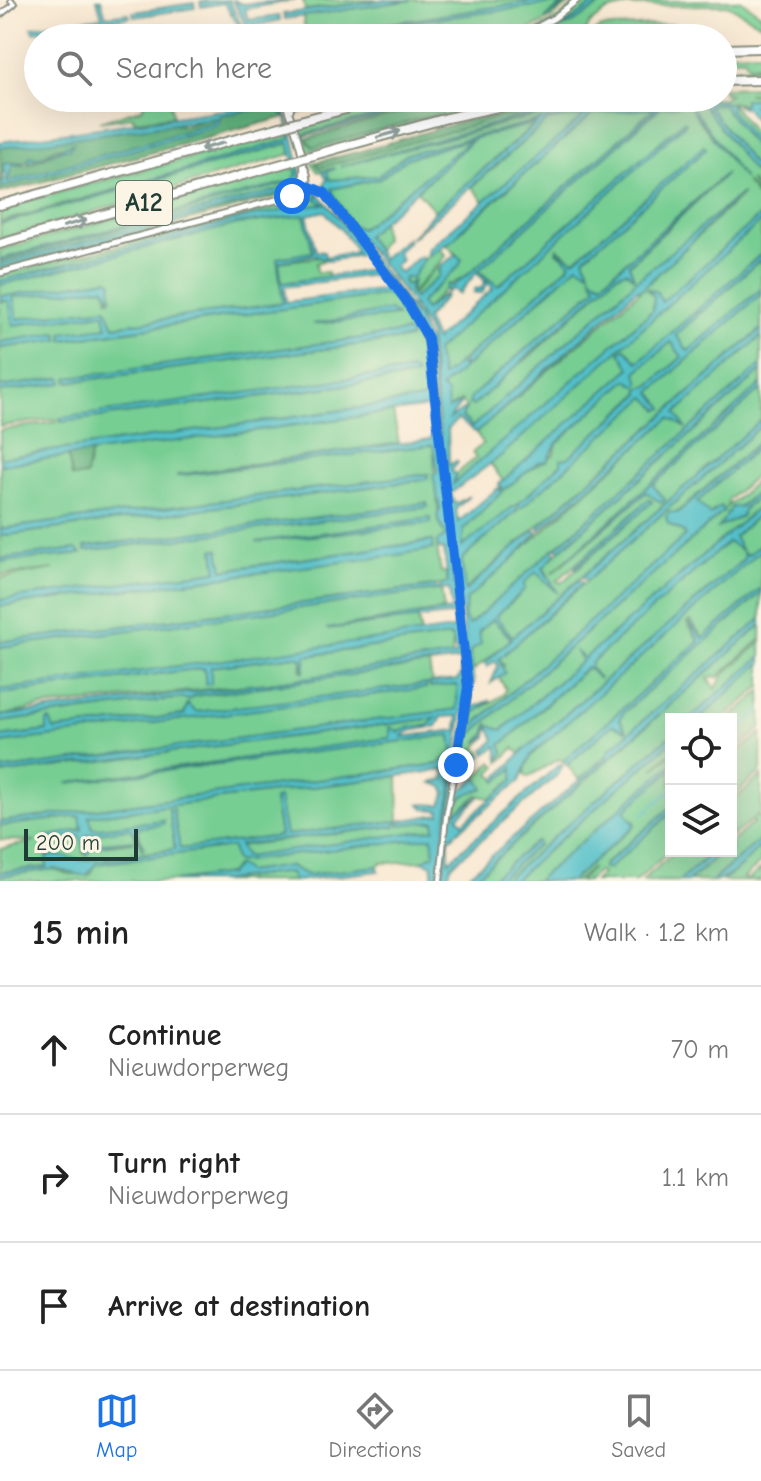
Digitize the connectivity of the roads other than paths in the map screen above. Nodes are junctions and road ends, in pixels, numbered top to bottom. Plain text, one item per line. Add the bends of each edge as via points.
1 (577, 0) edge
2 (13, 2) edge
3 (0, 15) edge
4 (543, 24) edge
5 (761, 48) edge
6 (737, 49) edge
7 (761, 80) edge
8 (737, 81) edge
9 (289, 112) edge
10 (334, 112) edge
11 (475, 112) edge
12 (306, 185) junction
13 (0, 205) edge
14 (0, 244) edge
15 (0, 273) edge
16 (440, 881) edge

1 - 4 main road
2 - 3 street
5 - 6 highway
7 - 8 highway
9 - 12 main road
10 -> 13 highway, A12
14 -> 11 highway, A12, bridge
12 - 15 main road via 271,203
12 - 16 street via 325,193 428,338 468,687

